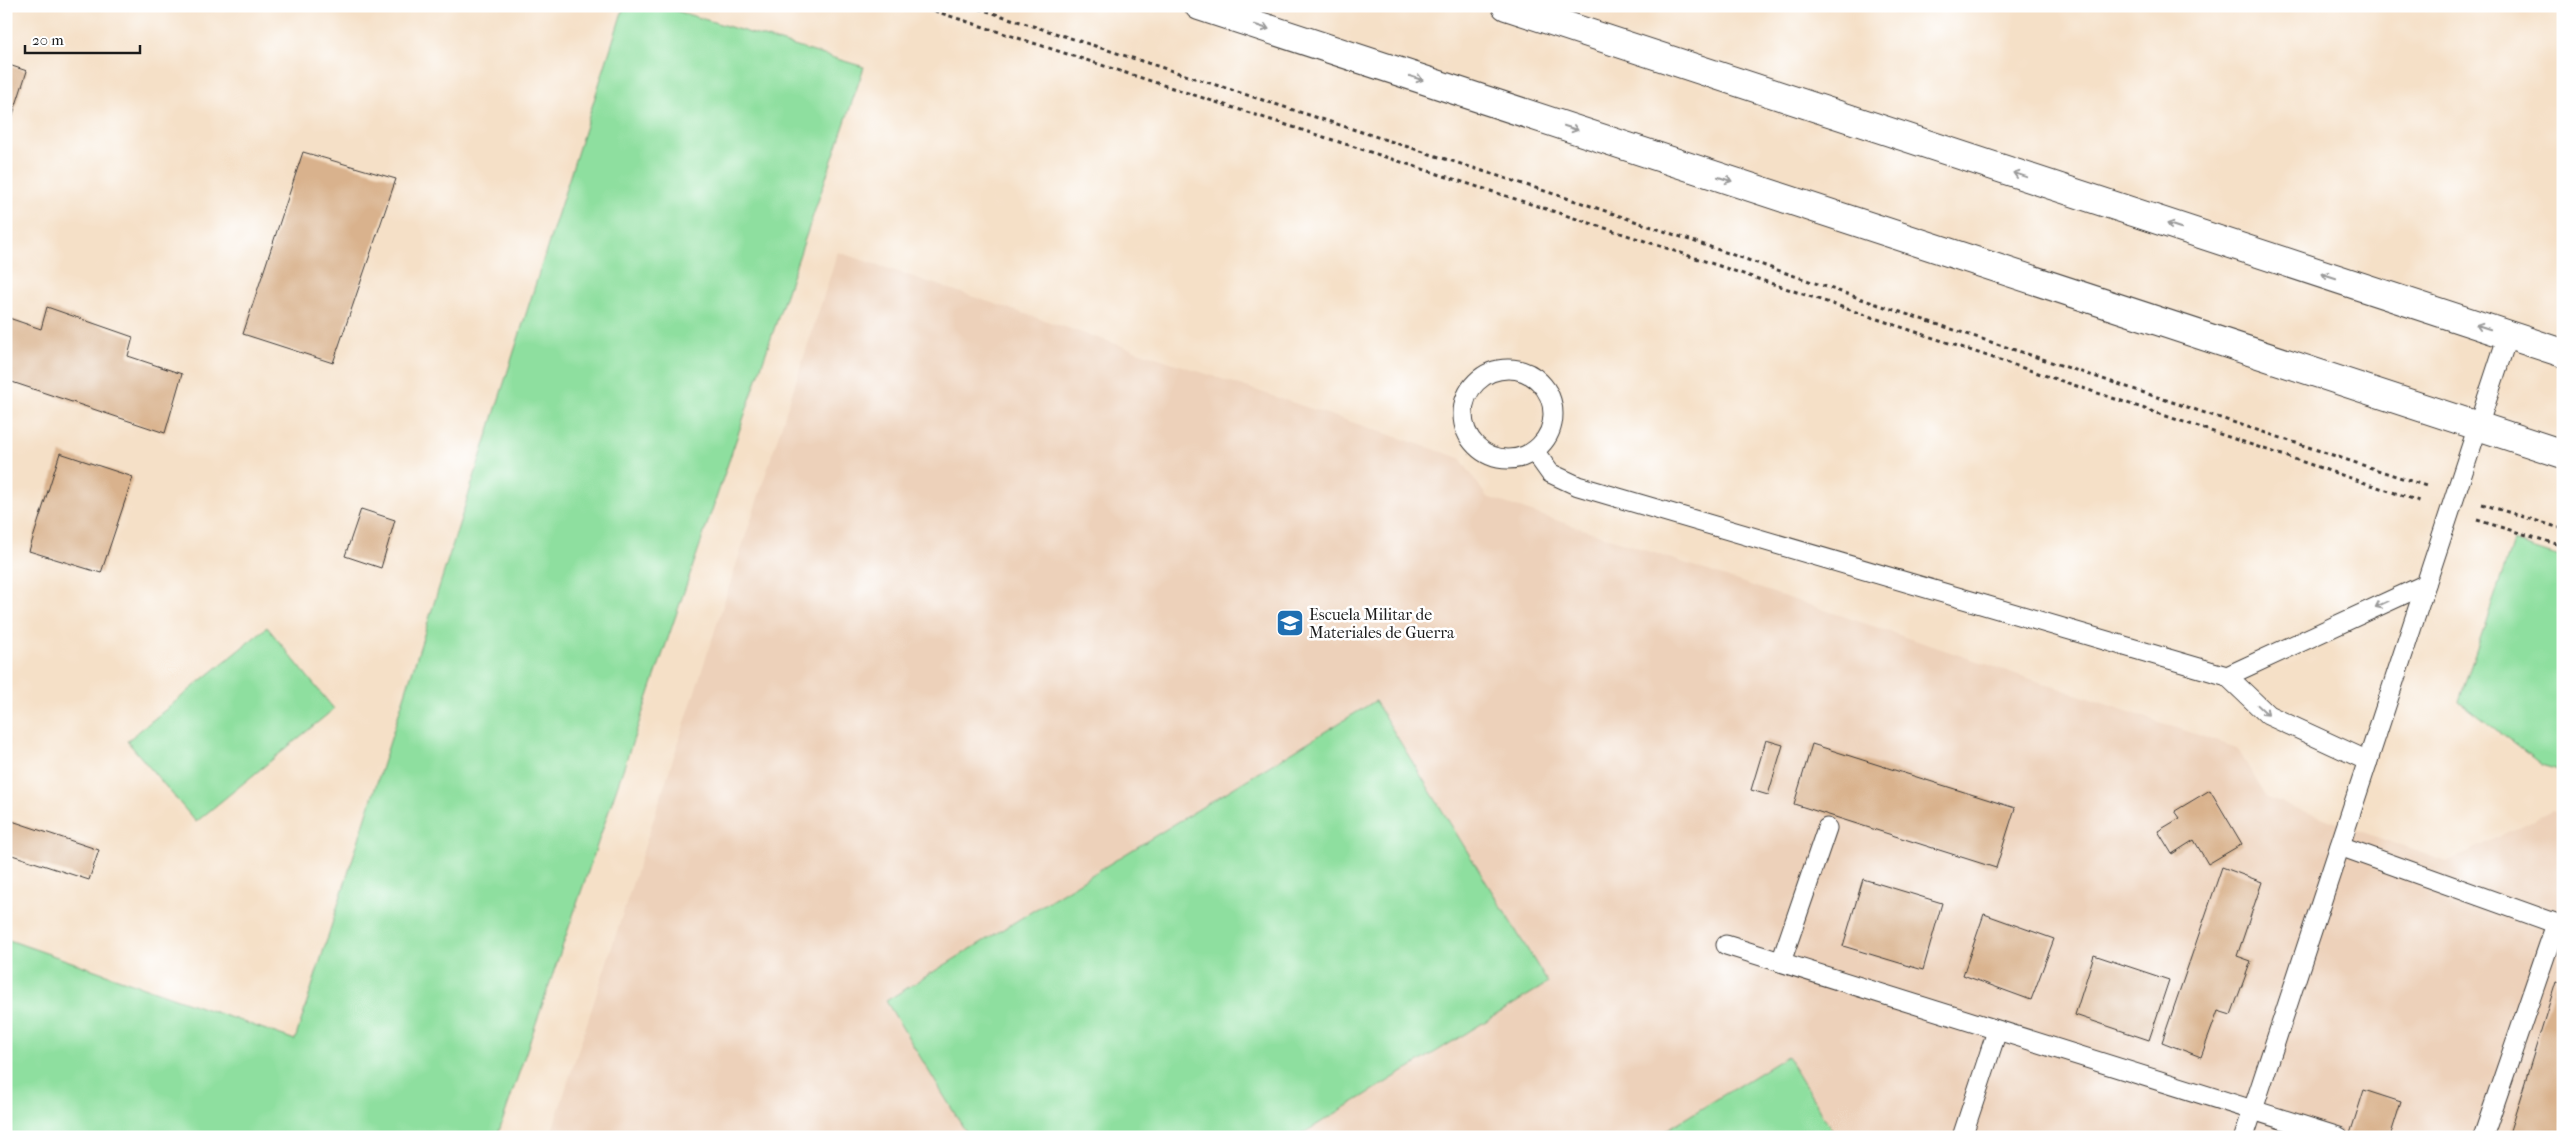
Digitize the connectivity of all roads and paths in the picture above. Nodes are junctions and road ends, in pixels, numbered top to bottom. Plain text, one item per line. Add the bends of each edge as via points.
1 (919, 6) edge
2 (972, 6) edge
3 (1199, 6) edge
4 (1506, 6) edge
5 (2508, 335) junction
6 (2563, 353) edge
7 (2478, 426) junction
8 (1535, 452) junction
9 (2563, 454) edge
10 (2453, 503) junction
11 (2563, 529) edge
12 (2563, 546) edge
13 (2426, 584) junction
14 (2228, 676) junction
15 (2368, 761) junction
16 (1827, 828) dead end
17 (2340, 846) junction
18 (2559, 925) edge
19 (1726, 946) dead end
20 (1781, 962) junction
21 (1997, 1031) junction
22 (2252, 1111) junction
23 (1962, 1137) edge
24 (2244, 1137) edge
25 (2339, 1137) edge
26 (2483, 1137) edge

1 - 10 path
2 - 10 path via 1585,204
3 -> 7 street
5 -> 4 street
5 - 6 street
5 - 7 lane
7 - 9 street
7 - 10 lane
8 - 8 lane via 1546,441 1553,426 1554,410 1550,395 1530,374 1510,369 1488,373 1477,381 1466,400 1463,421 1468,435 1477,448 1505,460 1521,459
8 - 14 lane via 1550,473 1578,486
10 - 11 path
10 - 12 path
10 - 13 lane
13 -> 14 lane
13 - 15 lane
14 -> 15 lane via 2268,715
15 - 17 lane
16 - 20 lane
17 - 18 lane
17 - 22 lane
18 - 26 lane
19 - 20 lane
20 - 21 lane
21 - 22 lane
21 - 23 lane
22 - 24 lane
22 - 25 lane

